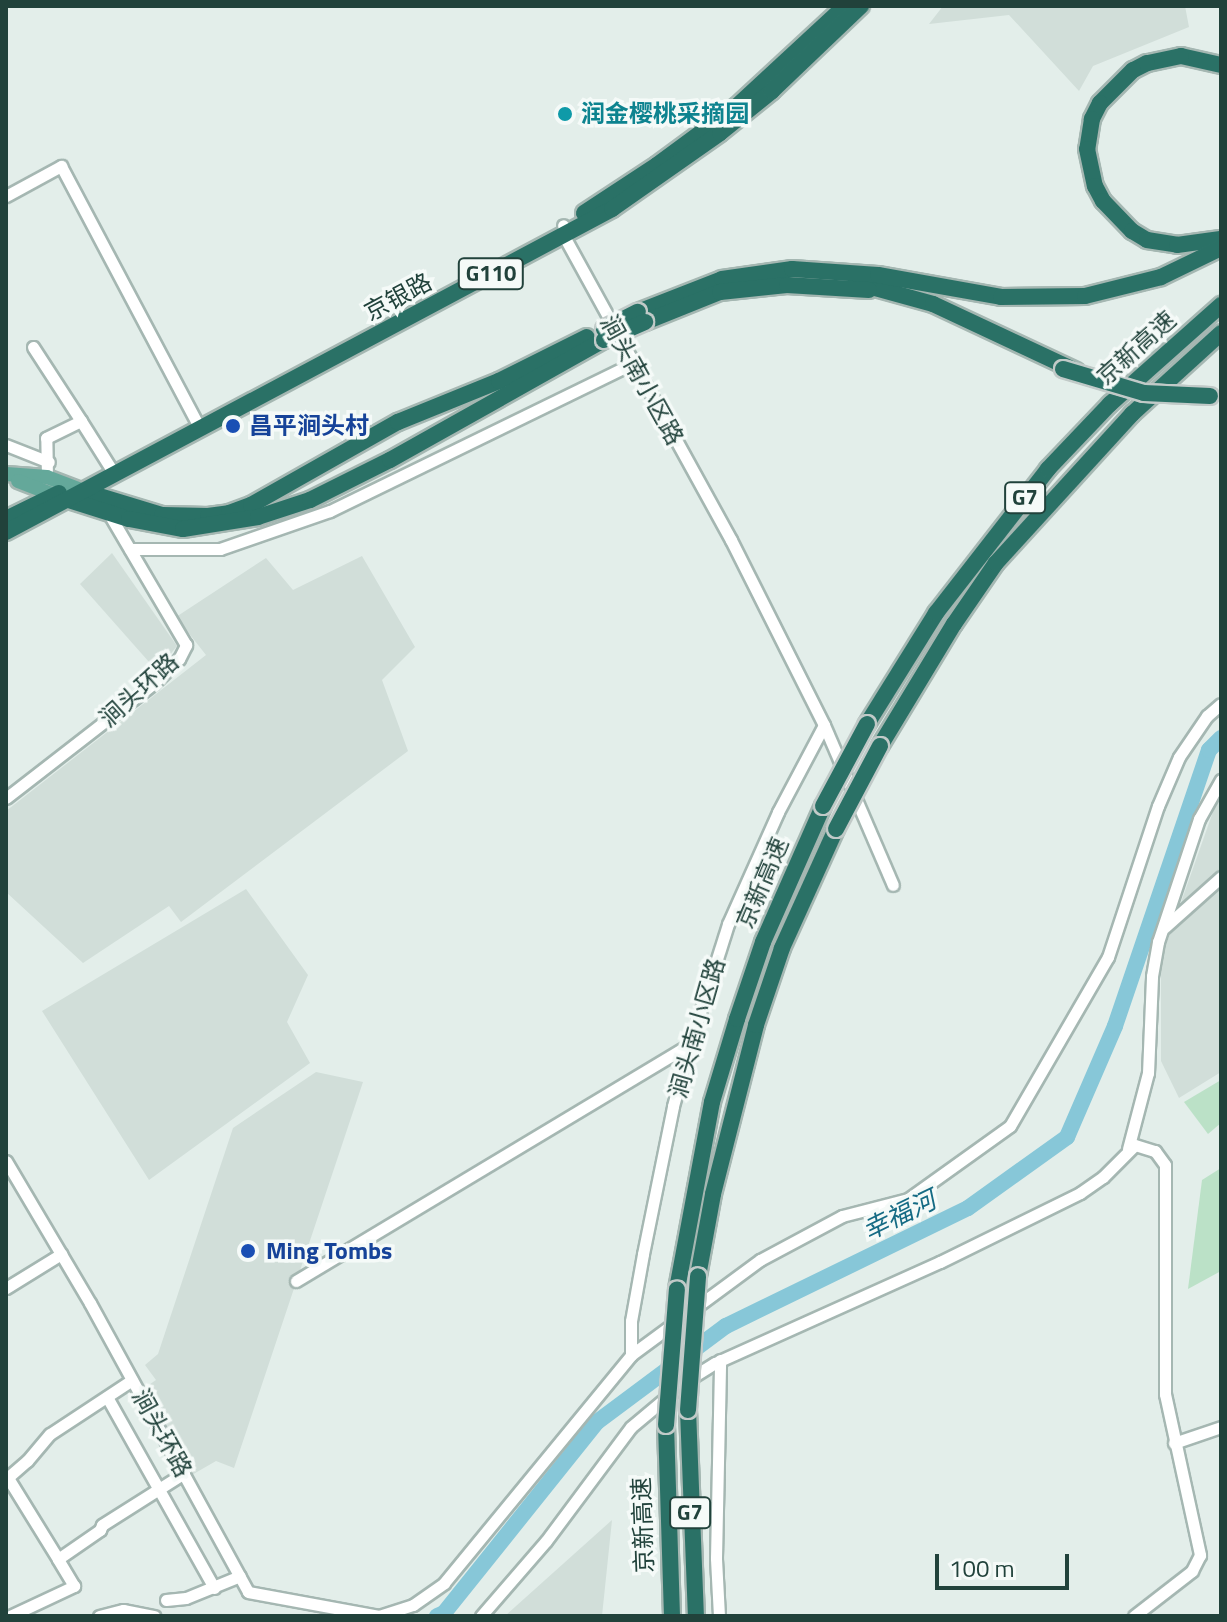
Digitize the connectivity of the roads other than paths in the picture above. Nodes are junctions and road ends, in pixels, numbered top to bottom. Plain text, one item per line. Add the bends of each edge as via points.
1 (845, 6) edge
2 (861, 6) edge
3 (1221, 65) edge
4 (6, 196) edge
5 (564, 230) junction
6 (1221, 239) edge
7 (1221, 248) edge
8 (1221, 305) edge
9 (642, 318) junction
10 (1221, 333) edge
11 (602, 336) junction
12 (33, 347) dead end
13 (633, 363) junction
14 (1216, 395) edge
15 (81, 421) junction
16 (196, 421) junction
17 (6, 445) edge
18 (49, 462) junction
19 (110, 467) junction
20 (6, 477) edge
21 (47, 477) junction
22 (70, 494) junction
23 (108, 512) junction
24 (6, 519) edge
25 (6, 532) edge
26 (130, 549) junction
27 (1221, 704) edge
28 (824, 725) junction
29 (1221, 780) edge
30 (6, 798) edge
31 (1221, 877) edge
32 (893, 885) dead end
33 (1161, 932) junction
34 (690, 1044) junction
35 (1128, 1149) junction
36 (6, 1161) edge
37 (61, 1254) junction
38 (296, 1281) dead end
39 (6, 1288) edge
40 (631, 1355) junction
41 (720, 1360) junction
42 (132, 1380) junction
43 (107, 1397) junction
44 (1221, 1427) edge
45 (1174, 1443) junction
46 (184, 1473) junction
47 (7, 1478) edge
48 (159, 1489) junction
49 (58, 1559) junction
50 (240, 1576) junction
51 (214, 1588) junction
52 (166, 1600) dead end
53 (105, 1615) edge
54 (10, 1616) edge
55 (154, 1616) edge
56 (379, 1616) edge
57 (481, 1616) edge
58 (672, 1616) edge
59 (696, 1616) edge
60 (719, 1616) edge
61 (1134, 1616) edge

1 - 5 highway, 京银路 / G110 via 737,106
2 - 5 highway, 京银路 / G110 via 720,133 612,209
3 - 6 highway via 1181,56 1133,70 1100,103 1087,149 1103,201 1132,231 1147,240 1177,245
4 - 16 street via 61,166
5 - 13 street, 涧头南小区路
5 - 16 highway, 京银路 / G110
5 - 22 highway, 京银路 / G110
7 - 9 highway via 1161,277 1085,296 1001,297 878,275 792,269 722,279
8 - 58 highway, 京新高速 / G7, bridge via 1110,404 1048,469 936,613 823,806 763,942 709,1118 677,1289 666,1425
9 - 11 highway, bridge
9 - 14 highway, bridge via 720,292 787,285 871,290 937,309 1063,369 1144,393
9 - 14 highway, bridge via 721,290 782,280 871,284 933,304 1094,378 1133,390
10 - 59 highway, 京新高速 / G7, bridge via 1122,424 996,563 880,746 782,948 756,1025 698,1276 688,1410
11 - 22 highway via 398,422 229,513 162,515
11 - 23 highway via 390,460 310,500 204,528 166,527
12 - 15 street
13 - 26 street via 330,511 220,549
13 - 28 street, 涧头南小区路 via 731,540
15 - 18 street via 46,438
15 - 19 street
16 - 19 highway, 京银路 / G110
17 - 18 street
18 - 21 street
19 - 22 highway, 京银路 / G110
20 - 21 main road
20 - 22 main road
21 - 22 main road
22 - 23 highway
22 - 24 highway, 京银路 / G110
22 - 25 highway, 京银路 / G110
23 - 26 street, 涧头环路
26 - 30 street, 涧头环路 via 186,645 153,684
27 - 40 street via 1179,757 1108,957 1010,1126 908,1199 842,1216 760,1260
28 - 32 street
28 - 34 street, 涧头南小区路 via 728,924
29 - 33 street via 1199,819
31 - 33 street
33 - 35 street via 1152,976 1148,1073
34 - 38 street
34 - 40 street, 涧头南小区路 via 643,1254 631,1321
35 - 41 street via 1080,1193
35 - 45 street via 1145,1146 1165,1165 1165,1394
36 - 37 street, 涧头环路
37 - 39 street
37 - 42 street, 涧头环路
40 - 56 street via 444,1583 413,1605
41 - 57 street via 664,1397 631,1427 546,1541
41 - 60 street
42 - 43 street
42 - 46 street, 涧头环路
43 - 47 street via 50,1434
43 - 48 street
44 - 45 street
45 - 61 street via 1200,1555 1192,1571
46 - 48 street
46 - 50 street, 涧头环路
47 - 49 street
48 - 49 street
48 - 51 street
49 - 54 street via 74,1586
50 - 51 street
50 - 56 street, 涧头环路 via 248,1592
51 - 52 street
53 - 55 street via 123,1610

